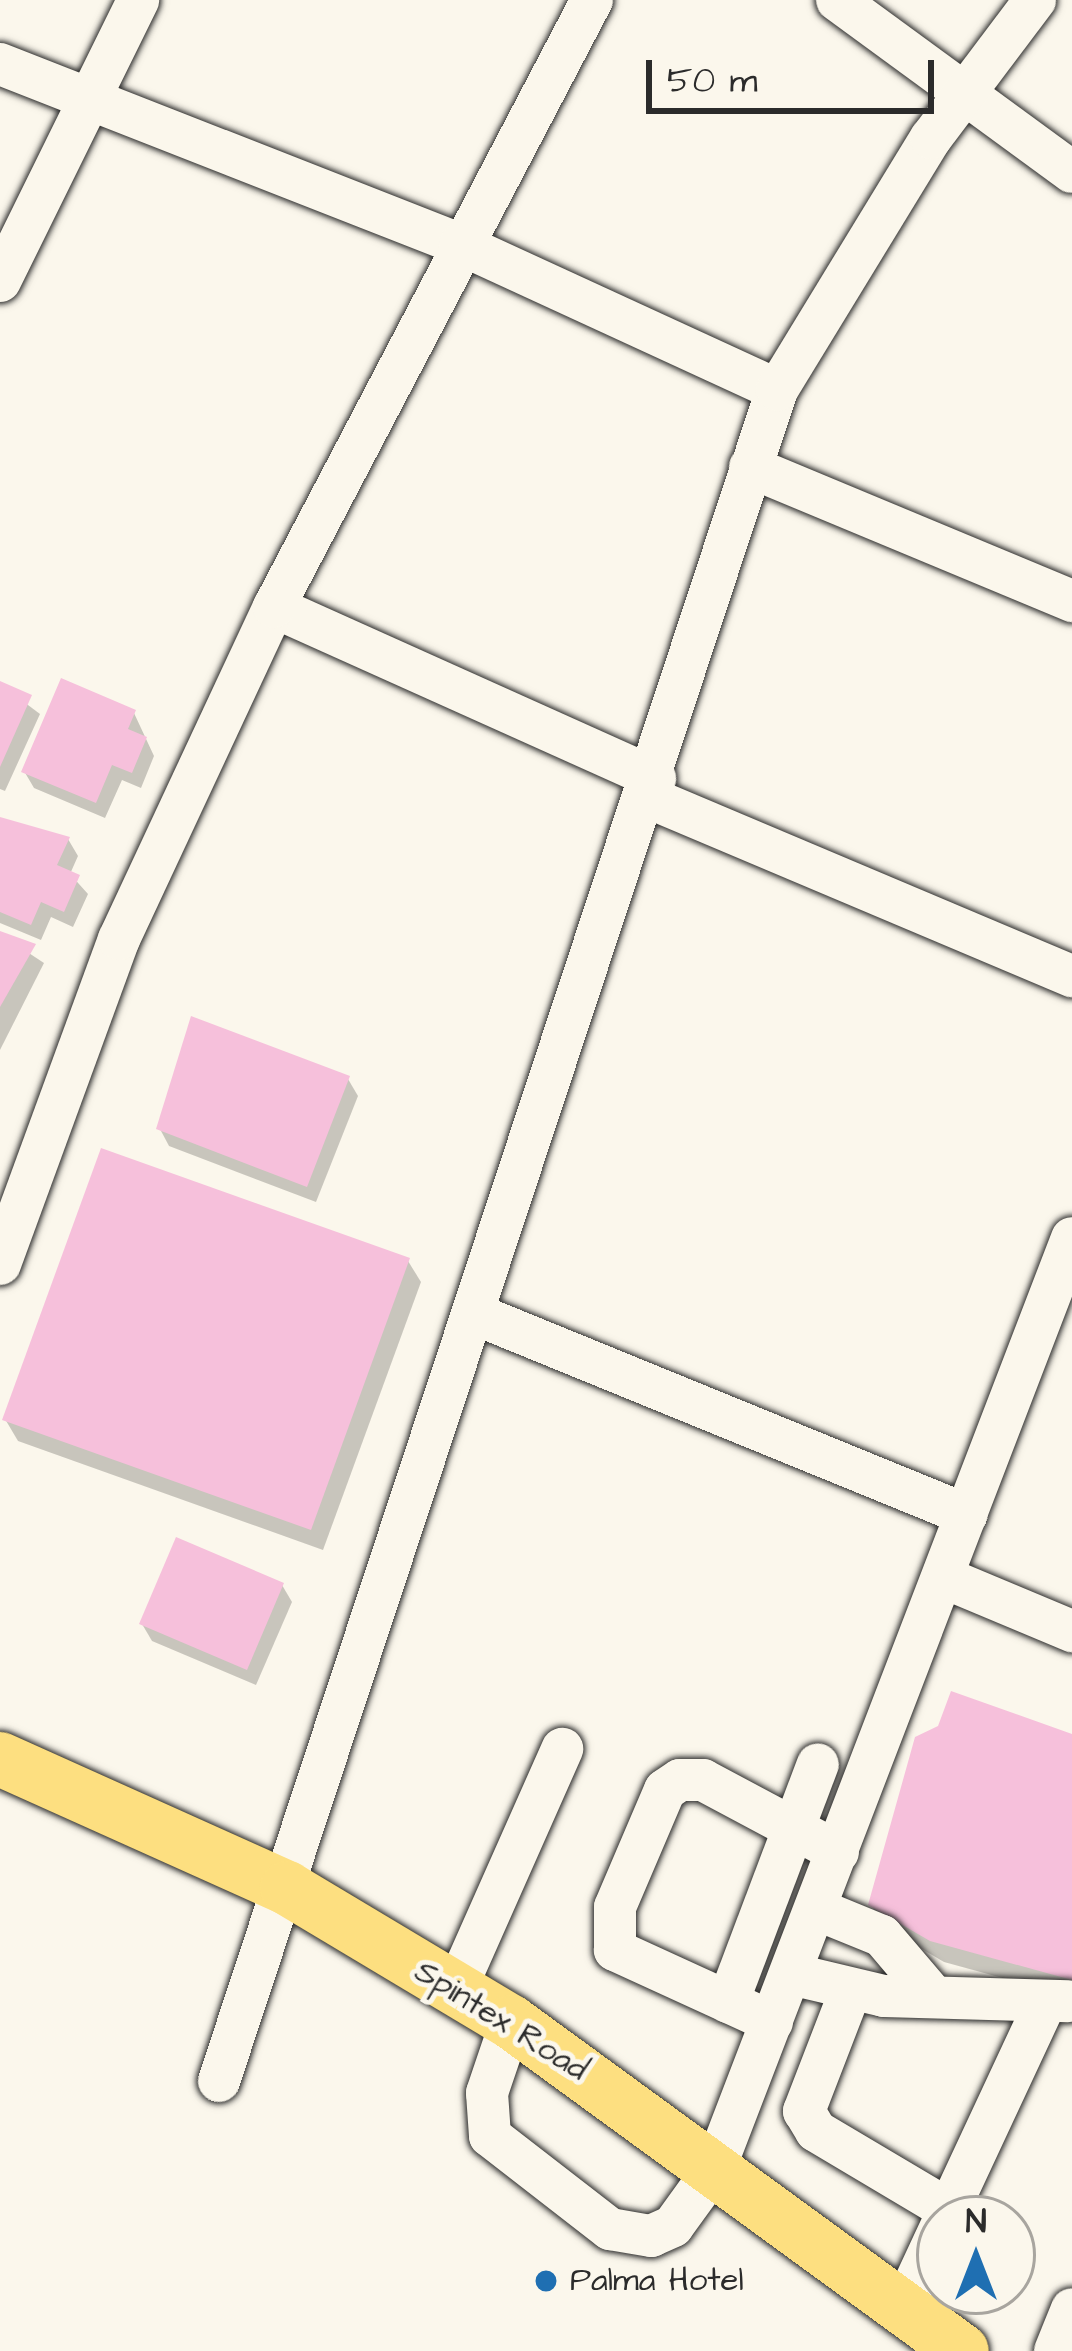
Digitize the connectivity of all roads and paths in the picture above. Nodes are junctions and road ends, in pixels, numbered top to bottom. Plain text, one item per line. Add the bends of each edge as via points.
1 (138, 0) edge
2 (592, 0) edge
3 (838, 0) edge
4 (1035, 0) edge
5 (0, 64) edge
6 (963, 94) junction
7 (89, 98) junction
8 (1072, 172) edge
9 (460, 244) junction
10 (0, 281) edge
11 (777, 390) junction
12 (750, 467) junction
13 (1072, 602) edge
14 (274, 607) junction
15 (653, 788) junction
16 (1072, 976) edge
17 (1072, 1238) edge
18 (0, 1264) edge
19 (475, 1314) junction
20 (967, 1515) junction
21 (945, 1578) junction
22 (1072, 1631) edge
23 (562, 1749) dead end
24 (0, 1759) edge
25 (818, 1764) dead end
26 (795, 1830) junction
27 (838, 1852) junction
28 (287, 1888) junction
29 (816, 1909) junction
30 (791, 1974) junction
31 (928, 1990) junction
32 (455, 1991) junction
33 (850, 1992) junction
34 (1059, 2001) edge
35 (728, 2002) junction
36 (511, 2022) junction
37 (772, 2022) junction
38 (219, 2081) dead end
39 (716, 2168) junction
40 (924, 2195) edge
41 (951, 2195) edge
42 (916, 2276) edge
43 (904, 2306) junction
44 (1072, 2309) edge
45 (962, 2351) edge
46 (1055, 2351) edge

1 - 7 street
2 - 9 street
3 - 6 street
4 - 6 street
5 - 7 street
6 - 8 street
6 - 11 street
7 - 9 street
7 - 10 street
9 - 11 street
9 - 14 street
11 - 12 street
12 - 13 street
12 - 15 street
14 - 15 street
14 - 18 street via 110,959
15 - 16 street
15 - 19 street
17 - 20 street
19 - 20 street
19 - 28 street
20 - 21 street
21 - 22 street
21 - 27 street
23 - 32 street
24 - 28 main road, Spintex Road
25 - 26 street
26 - 27 street
26 - 35 street
26 - 35 street via 703,1780 680,1780 665,1790 615,1907 615,1950
27 - 29 street
28 - 32 main road, Spintex Road
28 - 38 street
29 - 30 street
29 - 31 street via 902,1950
30 - 33 street
30 - 37 street
31 - 33 street
31 - 34 street
32 - 36 main road, Spintex Road
33 - 40 street via 804,2111 816,2131
34 - 41 street
35 - 37 street
36 - 39 main road, Spintex Road
36 - 39 street via 487,2093 490,2136 610,2229 651,2236 673,2226
37 - 39 street
39 - 43 main road, Spintex Road
42 - 43 street
43 - 45 main road, Spintex Road
44 - 46 street

